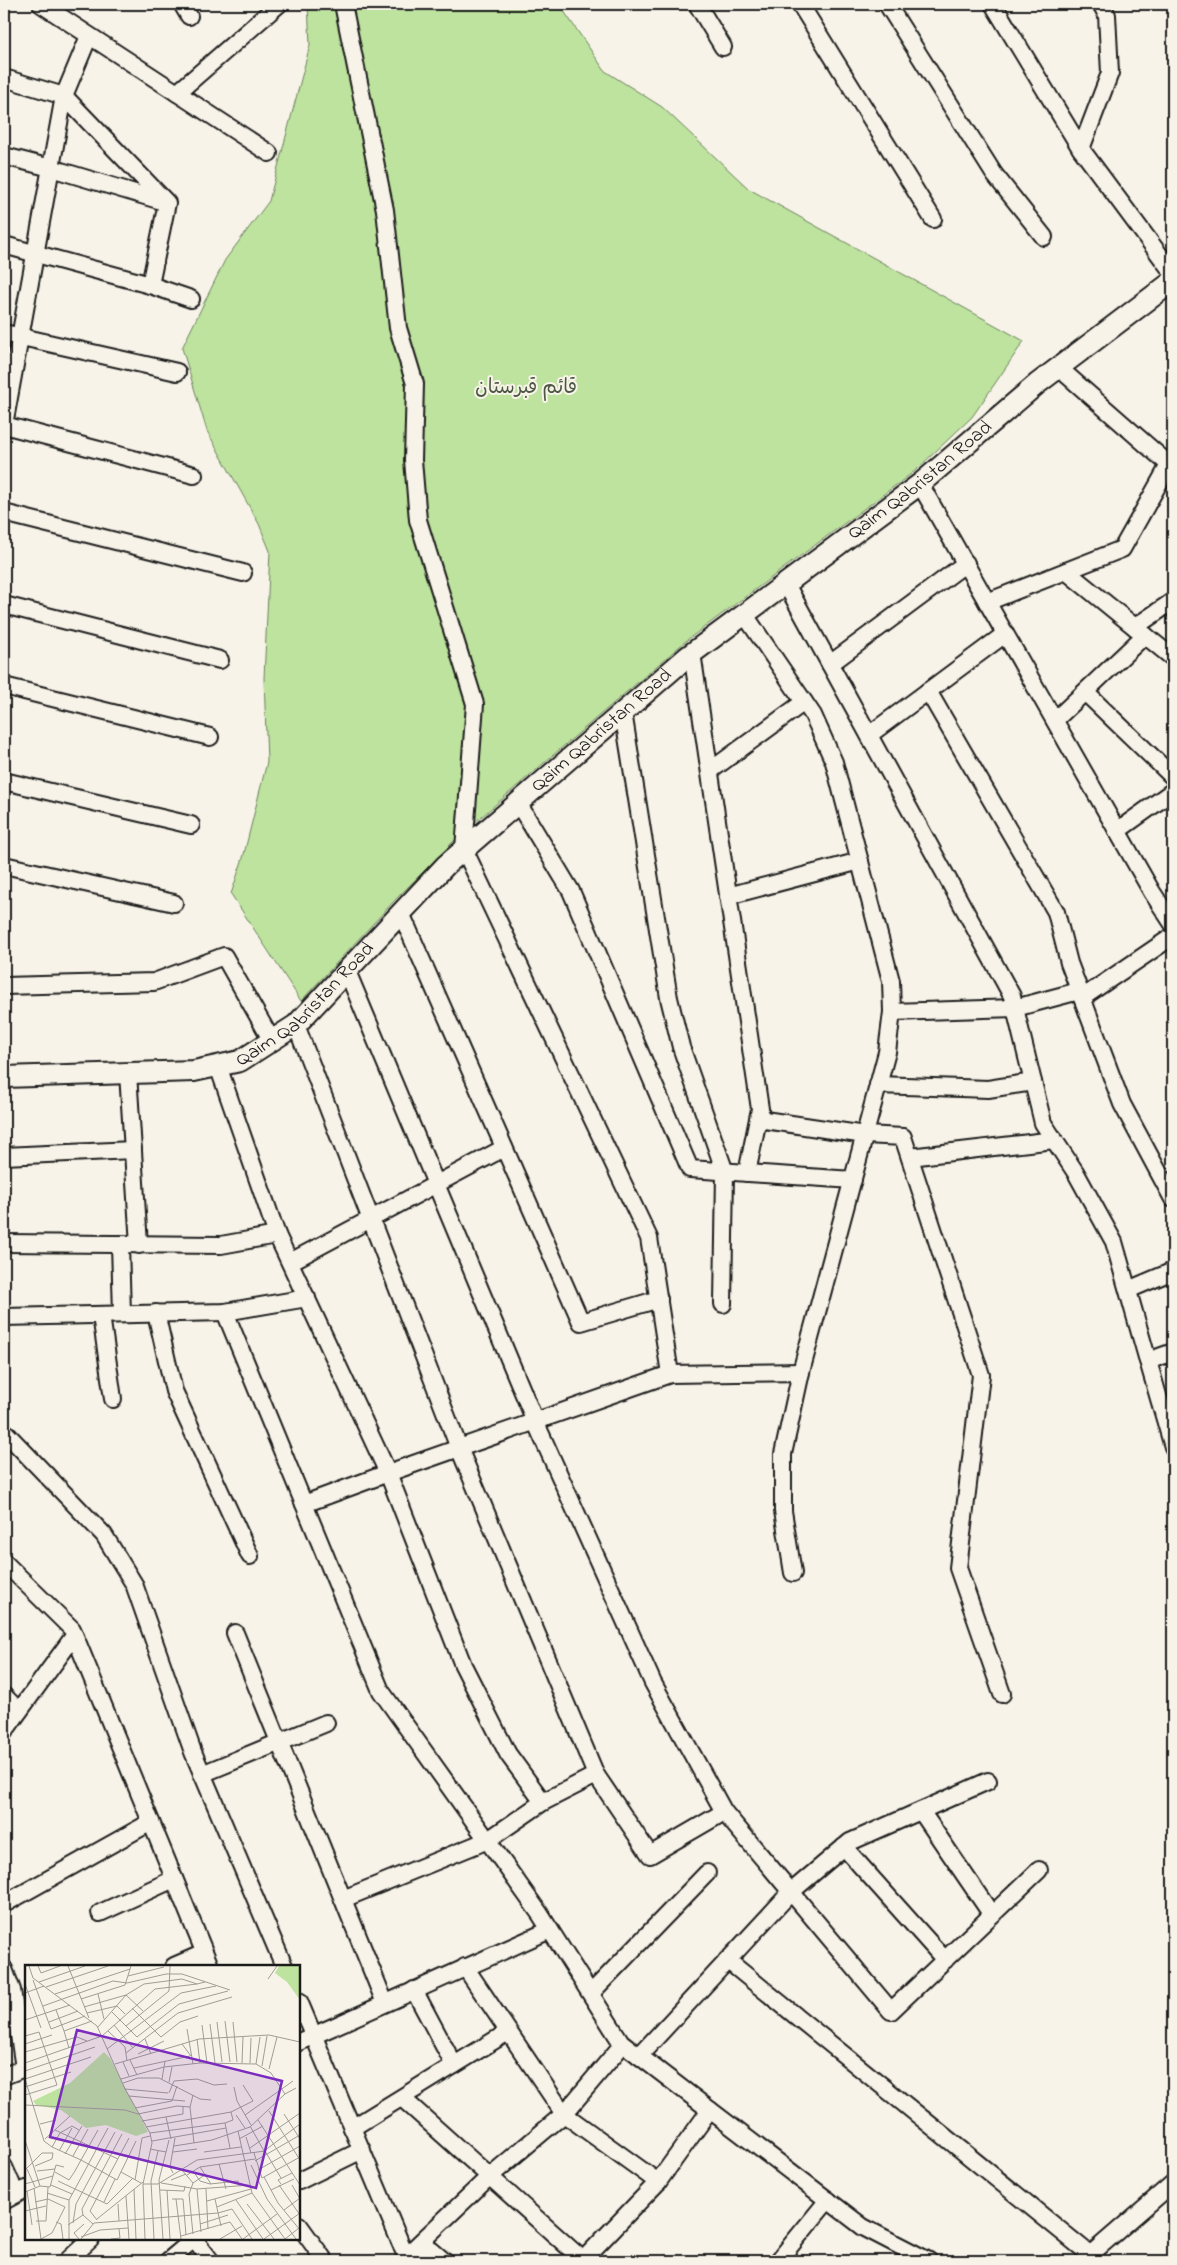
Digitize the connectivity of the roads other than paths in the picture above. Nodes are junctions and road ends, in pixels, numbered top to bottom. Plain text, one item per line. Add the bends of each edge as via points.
1 (41, 4) edge
2 (279, 4) edge
3 (343, 4) edge
4 (697, 4) edge
5 (800, 4) edge
6 (887, 4) edge
7 (993, 4) edge
8 (1101, 4) edge
9 (63, 9) edge
10 (89, 36) junction
11 (723, 47) dead end
12 (4, 78) edge
13 (177, 94) junction
14 (64, 96) junction
15 (1081, 149) junction
16 (269, 153) dead end
17 (4, 156) edge
18 (51, 168) junction
19 (167, 203) junction
20 (933, 219) dead end
21 (1044, 237) dead end
22 (4, 246) edge
23 (35, 255) junction
24 (1173, 273) edge
25 (1173, 281) edge
26 (150, 285) junction
27 (191, 299) dead end
28 (4, 333) edge
29 (20, 338) junction
30 (1059, 368) junction
31 (177, 372) dead end
32 (1172, 464) edge
33 (194, 475) dead end
34 (920, 484) junction
35 (4, 513) edge
36 (966, 563) junction
37 (1066, 572) junction
38 (243, 573) dead end
39 (786, 584) junction
40 (1173, 600) edge
41 (987, 602) junction
42 (4, 605) edge
43 (744, 615) junction
44 (1140, 631) junction
45 (1005, 634) junction
46 (692, 653) junction
47 (1173, 658) edge
48 (220, 660) dead end
49 (830, 664) junction
50 (4, 686) edge
51 (928, 690) junction
52 (1085, 692) junction
53 (804, 702) junction
54 (623, 712) junction
55 (1055, 720) junction
56 (869, 735) junction
57 (210, 737) dead end
58 (710, 771) junction
59 (1173, 777) edge
60 (4, 781) edge
61 (1173, 791) edge
62 (518, 802) junction
63 (191, 825) dead end
64 (1118, 830) junction
65 (464, 849) junction
66 (860, 861) junction
67 (4, 865) edge
68 (728, 896) junction
69 (174, 903) dead end
70 (402, 913) junction
71 (1173, 924) edge
72 (1173, 936) edge
73 (347, 971) junction
74 (4, 986) edge
75 (1081, 994) junction
76 (1015, 1008) junction
77 (892, 1012) junction
78 (296, 1025) junction
79 (272, 1040) junction
80 (218, 1066) junction
81 (128, 1073) junction
82 (4, 1077) edge
83 (1033, 1082) junction
84 (878, 1085) junction
85 (758, 1119) junction
86 (865, 1135) junction
87 (1054, 1140) junction
88 (504, 1148) junction
89 (133, 1150) junction
90 (4, 1156) edge
91 (910, 1157) junction
92 (725, 1172) junction
93 (747, 1173) junction
94 (853, 1180) junction
95 (436, 1184) junction
96 (1173, 1199) edge
97 (370, 1219) junction
98 (277, 1235) junction
99 (4, 1243) edge
100 (120, 1244) junction
101 (139, 1245) junction
102 (290, 1262) junction
103 (1173, 1271) edge
104 (1128, 1290) junction
105 (306, 1298) junction
106 (659, 1300) junction
107 (723, 1304) dead end
108 (225, 1312) junction
109 (156, 1313) junction
110 (122, 1314) junction
111 (101, 1315) junction
112 (4, 1317) edge
113 (1173, 1352) edge
114 (1148, 1361) junction
115 (801, 1372) junction
116 (670, 1374) junction
117 (113, 1399) dead end
118 (535, 1421) junction
119 (5, 1436) edge
120 (1172, 1438) edge
121 (459, 1448) junction
122 (388, 1472) junction
123 (304, 1504) junction
124 (250, 1556) dead end
125 (6, 1570) edge
126 (793, 1573) dead end
127 (235, 1633) dead end
128 (74, 1636) junction
129 (1002, 1694) dead end
130 (4, 1696) edge
131 (19, 1711) junction
132 (326, 1723) dead end
133 (4, 1732) edge
134 (280, 1742) junction
135 (202, 1774) junction
136 (596, 1775) junction
137 (988, 1781) dead end
138 (543, 1802) junction
139 (921, 1811) junction
140 (724, 1812) junction
141 (151, 1822) junction
142 (488, 1840) junction
143 (844, 1847) junction
144 (1039, 1870) dead end
145 (707, 1873) dead end
146 (174, 1879) junction
147 (791, 1892) junction
148 (343, 1899) junction
149 (4, 1904) edge
150 (100, 1913) dead end
151 (992, 1915) junction
152 (550, 1930) junction
153 (207, 1960) edge
154 (727, 1960) junction
155 (945, 1960) junction
156 (180, 1965) edge
157 (284, 1965) edge
158 (465, 1967) junction
159 (4, 1969) edge
160 (414, 1990) junction
161 (591, 1994) junction
162 (385, 2003) junction
163 (300, 2006) edge
164 (508, 2032) junction
165 (306, 2038) edge
166 (623, 2044) junction
167 (639, 2056) junction
168 (454, 2065) junction
169 (4, 2076) edge
170 (402, 2098) junction
171 (710, 2110) junction
172 (564, 2114) junction
173 (352, 2128) junction
174 (362, 2150) junction
175 (4, 2166) edge
176 (489, 2177) junction
177 (300, 2181) edge
178 (658, 2182) junction
179 (1173, 2183) edge
180 (15, 2195) edge
181 (828, 2200) junction
182 (300, 2226) edge
183 (89, 2240) edge
184 (193, 2240) edge
185 (195, 2240) edge
186 (407, 2259) edge
187 (1092, 2259) edge
188 (67, 2261) edge
189 (168, 2261) edge
190 (211, 2261) edge
191 (325, 2261) edge
192 (444, 2261) edge
193 (583, 2261) edge
194 (778, 2261) edge
195 (930, 2261) edge

1 - 9 street
2 - 13 street
3 - 65 street via 385,210 398,328 415,384 413,460 418,520 475,704
4 - 11 street
5 - 20 street
6 - 21 street via 994,174
7 - 15 street
8 - 15 street via 1107,15 1110,73
9 - 10 street
10 - 13 street
10 - 14 street
12 - 14 street
13 - 16 street
14 - 18 street
14 - 19 street
15 - 24 street
17 - 18 street
18 - 19 street
18 - 23 street
19 - 26 street
22 - 23 street
23 - 26 street
23 - 29 street
25 - 30 street, Qaim Qabristan Road
26 - 27 street
28 - 29 street
29 - 31 street
29 - 33 street via 4,425
30 - 32 street
30 - 34 street, Qaim Qabristan Road
32 - 37 street via 1122,550
34 - 36 street
34 - 39 street, Qaim Qabristan Road
35 - 38 street
36 - 41 street
36 - 49 street
37 - 41 street
37 - 44 street
39 - 43 street, Qaim Qabristan Road
39 - 49 street
40 - 44 street
41 - 45 street
42 - 48 street
43 - 46 street, Qaim Qabristan Road
43 - 53 street
44 - 47 street
44 - 52 street
45 - 51 street
45 - 55 street
46 - 54 street, Qaim Qabristan Road
46 - 58 street
49 - 56 street
50 - 57 street
51 - 56 street
51 - 75 street via 1056,912
52 - 55 street
52 - 59 street
53 - 58 street
53 - 66 street via 834,762
54 - 62 street, Qaim Qabristan Road
54 - 92 street via 668,998 681,1047
55 - 64 street
56 - 76 street via 1012,996
58 - 68 street
60 - 63 street
61 - 64 street
62 - 65 street, Qaim Qabristan Road
62 - 92 street via 571,891 690,1169
64 - 71 street
65 - 70 street, Qaim Qabristan Road
65 - 106 street via 649,1238
66 - 68 street
66 - 77 street via 890,981
67 - 69 street
68 - 85 street via 760,1109
70 - 73 street, Qaim Qabristan Road
70 - 88 street
72 - 75 street
73 - 78 street, Qaim Qabristan Road
73 - 95 street
74 - 79 street via 154,982 224,956
75 - 76 street
75 - 96 street via 1122,1104
76 - 77 street
76 - 83 street
77 - 84 street via 887,1052
78 - 79 street, Qaim Qabristan Road
78 - 97 street
79 - 80 street, Qaim Qabristan Road via 240,1061
80 - 81 street, Qaim Qabristan Road via 194,1071
80 - 98 street
81 - 82 street, Qaim Qabristan Road
81 - 89 street
83 - 84 street via 988,1089
83 - 87 street via 1044,1123
84 - 86 street
85 - 86 street
85 - 93 street
86 - 91 street via 903,1137
86 - 94 street
87 - 91 street
87 - 104 street via 1104,1220
88 - 95 street
88 - 106 street via 581,1322
89 - 90 street
89 - 101 street
91 - 129 street via 982,1375 958,1568
92 - 93 street
92 - 107 street
93 - 94 street
94 - 115 street
95 - 97 street
95 - 118 street
97 - 102 street
97 - 121 street
98 - 101 street via 221,1245
98 - 102 street
99 - 100 street
100 - 101 street
100 - 110 street
102 - 105 street
103 - 104 street
104 - 114 street
105 - 108 street
105 - 122 street
106 - 116 street
108 - 109 street
108 - 123 street
109 - 110 street
109 - 124 street via 174,1391
110 - 111 street
111 - 112 street
111 - 117 street
113 - 114 street
114 - 120 street
115 - 116 street
115 - 126 street via 783,1454 783,1512
116 - 118 street
118 - 121 street
118 - 140 street via 653,1683
119 - 135 street via 104,1535 134,1584
121 - 122 street
121 - 136 street
122 - 123 street
122 - 138 street via 463,1664 508,1754
123 - 142 street via 381,1690
125 - 128 street via 72,1629
127 - 134 street
128 - 131 street
128 - 141 street
130 - 131 street
131 - 133 street
132 - 134 street
134 - 135 street
134 - 148 street
135 - 157 street
136 - 138 street
136 - 140 street via 650,1855
137 - 139 street
138 - 142 street
139 - 143 street
139 - 151 street
140 - 147 street
141 - 146 street
141 - 149 street
142 - 148 street
142 - 152 street
143 - 147 street
143 - 155 street
144 - 151 street
145 - 161 street
146 - 150 street
146 - 153 street
147 - 154 street
147 - 155 street via 891,2011
148 - 162 street
151 - 155 street
152 - 158 street
152 - 161 street
153 - 156 street
154 - 167 street
154 - 187 street
158 - 160 street
158 - 164 street
159 - 169 street via 12,1990 24,2068
160 - 162 street
160 - 168 street
161 - 166 street
162 - 165 street
163 - 165 street
164 - 168 street
164 - 172 street
165 - 173 street
166 - 167 street
166 - 172 street
167 - 171 street
168 - 170 street
170 - 173 street
170 - 176 street
171 - 178 street
171 - 181 street
172 - 176 street
172 - 178 street
173 - 174 street
174 - 177 street
174 - 186 street
175 - 180 street
176 - 186 street
176 - 193 street
178 - 193 street
179 - 187 street
181 - 194 street
181 - 195 street via 864,2227
182 - 191 street
183 - 188 street
184 - 189 street
185 - 190 street
186 - 192 street via 430,2249

